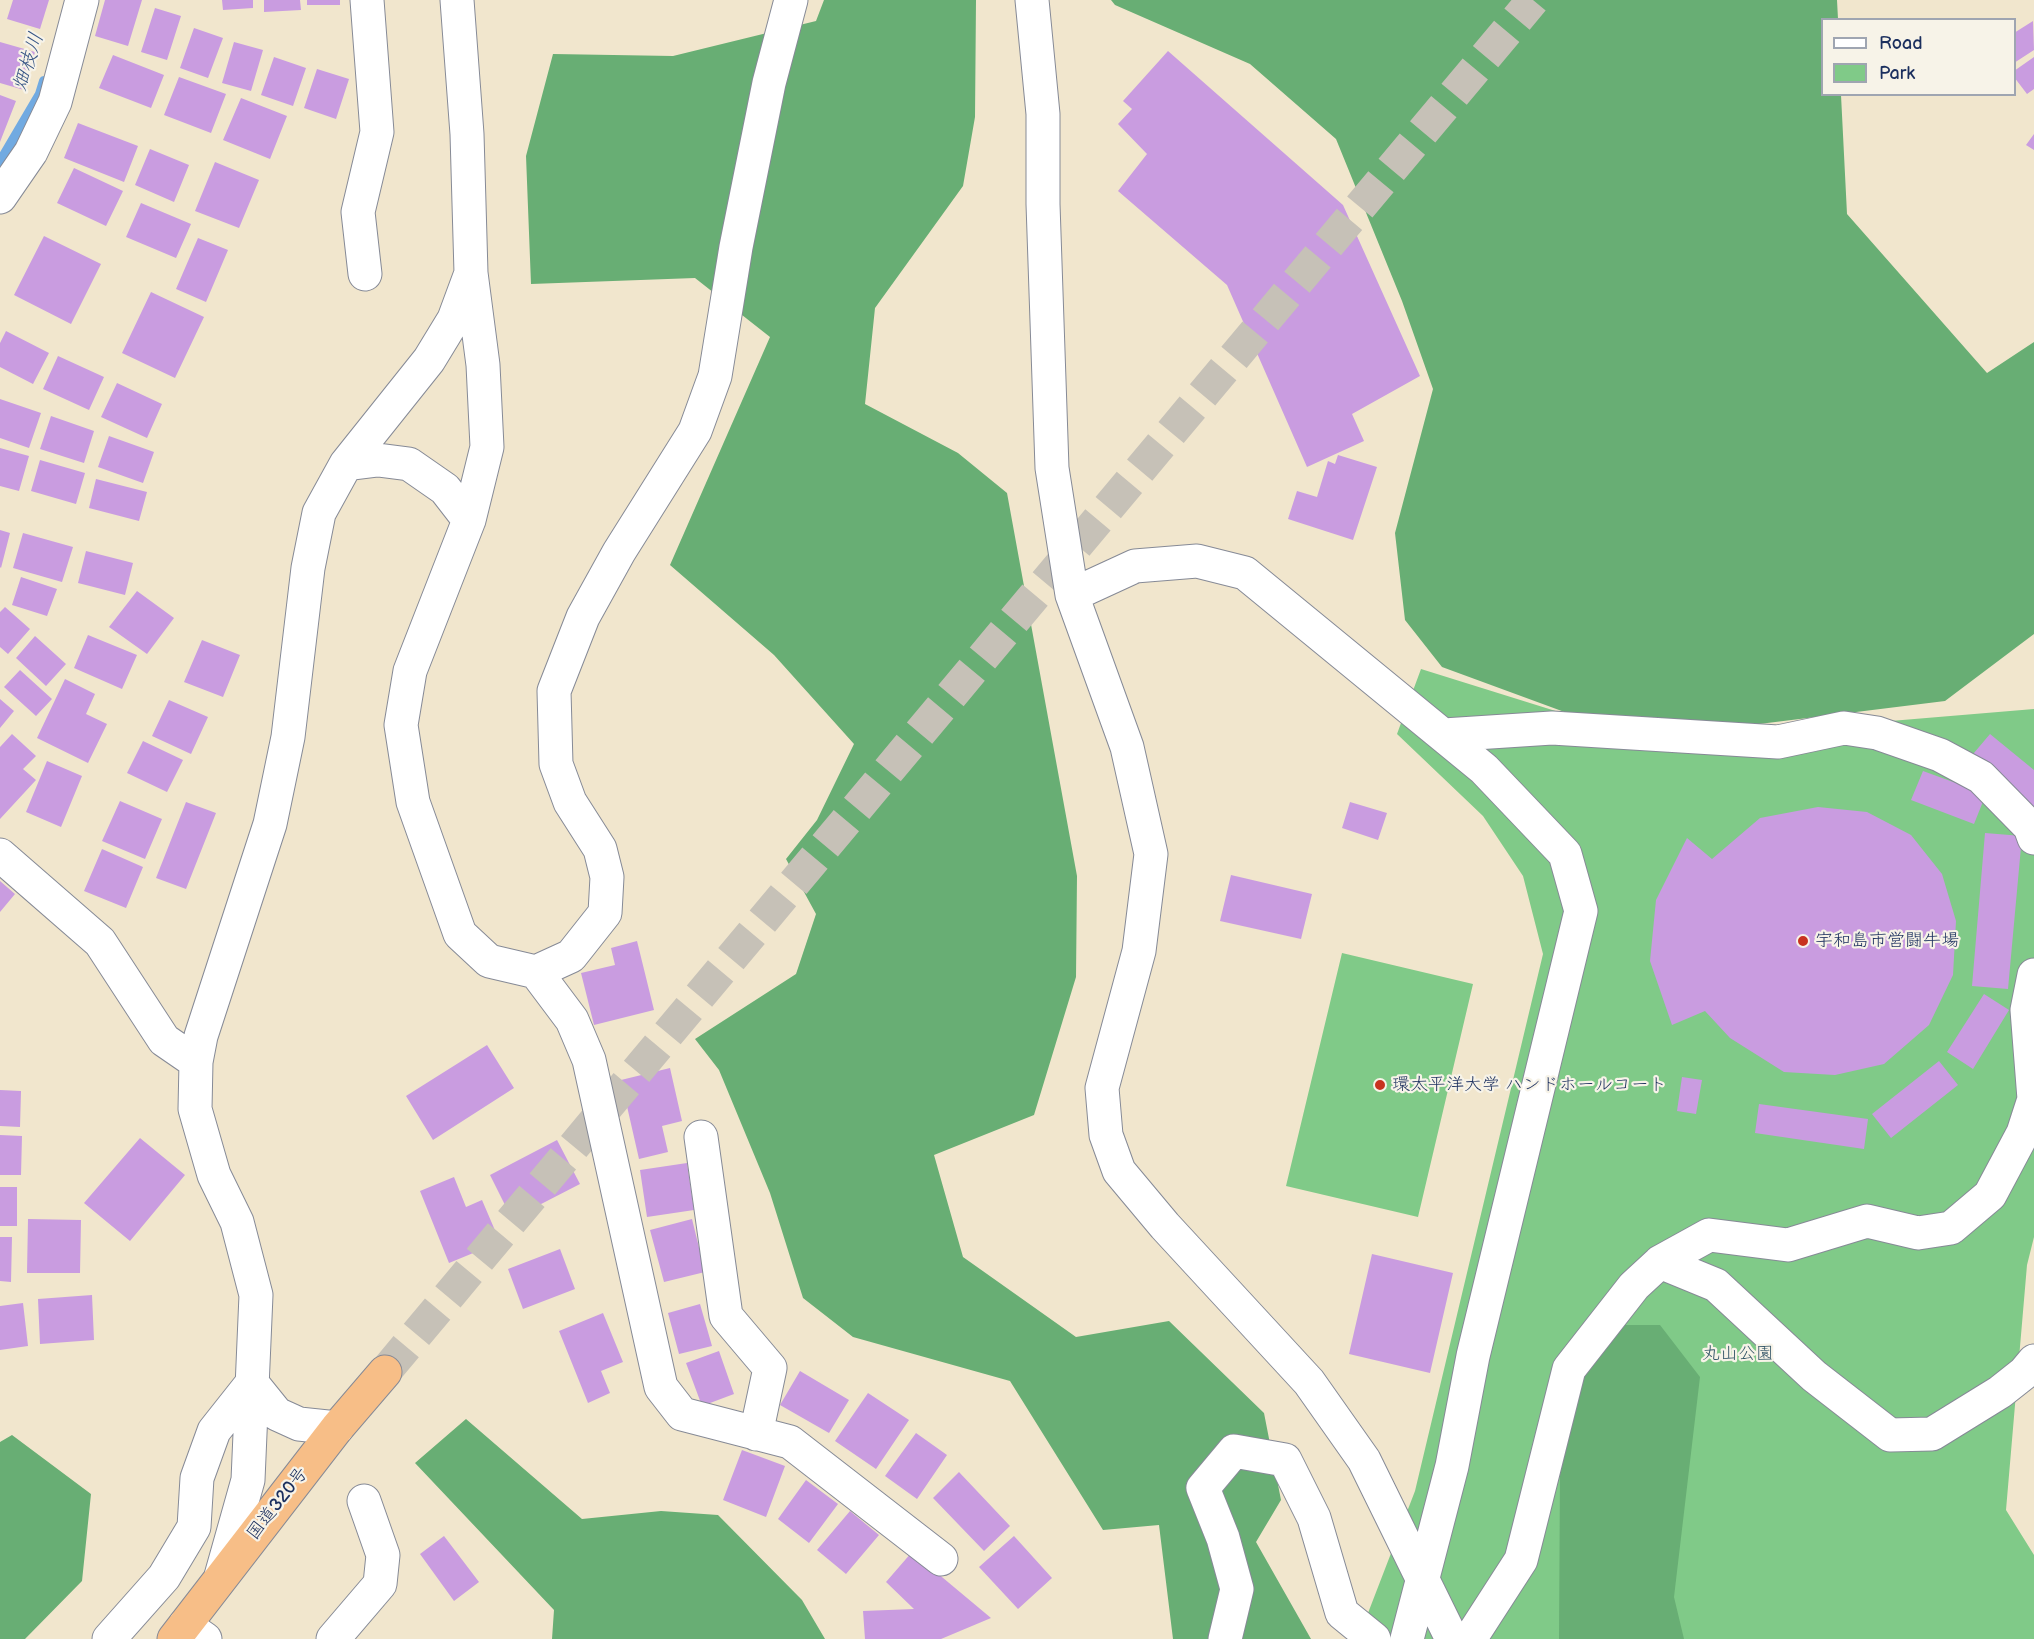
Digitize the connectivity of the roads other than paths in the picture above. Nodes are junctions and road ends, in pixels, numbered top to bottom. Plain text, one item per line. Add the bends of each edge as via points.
1 (82, 0) edge
2 (367, 0) edge
3 (457, 0) edge
4 (791, 0) edge
5 (1032, 0) edge
6 (0, 197) edge
7 (471, 273) junction
8 (365, 274) dead end
9 (346, 464) junction
10 (469, 520) junction
11 (1072, 595) junction
12 (1444, 735) junction
13 (2034, 838) edge
14 (0, 855) edge
15 (536, 972) junction
16 (2034, 975) edge
17 (196, 1062) junction
18 (701, 1137) dead end
19 (1660, 1262) junction
20 (2034, 1361) edge
21 (385, 1372) tunnel mouth
22 (252, 1383) junction
23 (337, 1428) junction
24 (756, 1434) junction
25 (364, 1501) dead end
26 (941, 1559) dead end
27 (221, 1576) junction
28 (1422, 1580) junction
29 (188, 1634) edge
30 (110, 1639) edge
31 (333, 1639) edge
32 (1225, 1639) edge
33 (1374, 1639) edge
34 (1407, 1639) edge
35 (1452, 1639) edge
36 (1470, 1639) edge

1 - 6 street via 55,102 31,152
2 - 8 street via 377,132 358,212
3 - 7 street via 467,134
4 - 15 street via 736,248 715,376 695,431 583,617 554,691 556,764 570,802 600,849 607,877 605,913 571,956
5 - 11 street via 1044,114 1043,204 1053,468
7 - 9 street via 454,319 429,360
7 - 10 street via 483,365 487,447
9 - 10 street via 378,460 409,464 445,489
9 - 17 street via 319,513 308,568 288,736 270,824
10 - 15 street via 410,671 401,725 413,802 460,934 489,961
11 - 12 street via 1135,566 1197,561 1245,573
11 - 28 street via 1127,747 1151,854 1139,951 1102,1088 1106,1135 1119,1171 1309,1382 1364,1460
12 - 13 street via 1552,728 1778,742 1844,728 1877,733 1940,755 1981,777 2030,827
12 - 28 street via 1484,769 1565,854 1581,911
14 - 17 street via 100,942 164,1040
15 - 24 street via 572,1020 589,1060 660,1387 682,1414
16 - 19 street via 2027,1010 2034,1099 2023,1133 1990,1195 1952,1228 1918,1233 1867,1221 1788,1245 1709,1235
17 - 22 street via 195,1109 214,1175 237,1222 255,1295
18 - 24 street via 726,1316 770,1368
19 - 20 street via 1716,1286 1814,1376 1890,1435 1932,1434 2000,1392
19 - 36 street via 1634,1286 1569,1369 1521,1560
21 - 23 highway, 国道320号
22 - 23 street via 277,1414 298,1424
22 - 27 street via 248,1480
22 - 30 street via 214,1431 197,1478 194,1527 164,1576
23 - 27 highway, 国道320号
24 - 26 street via 790,1442
25 - 31 street via 383,1556 380,1584
27 - 29 highway, 国道320号
28 - 34 street
28 - 35 street
32 - 33 street via 1237,1589 1223,1538 1203,1488 1234,1451 1285,1460 1314,1518 1342,1613

